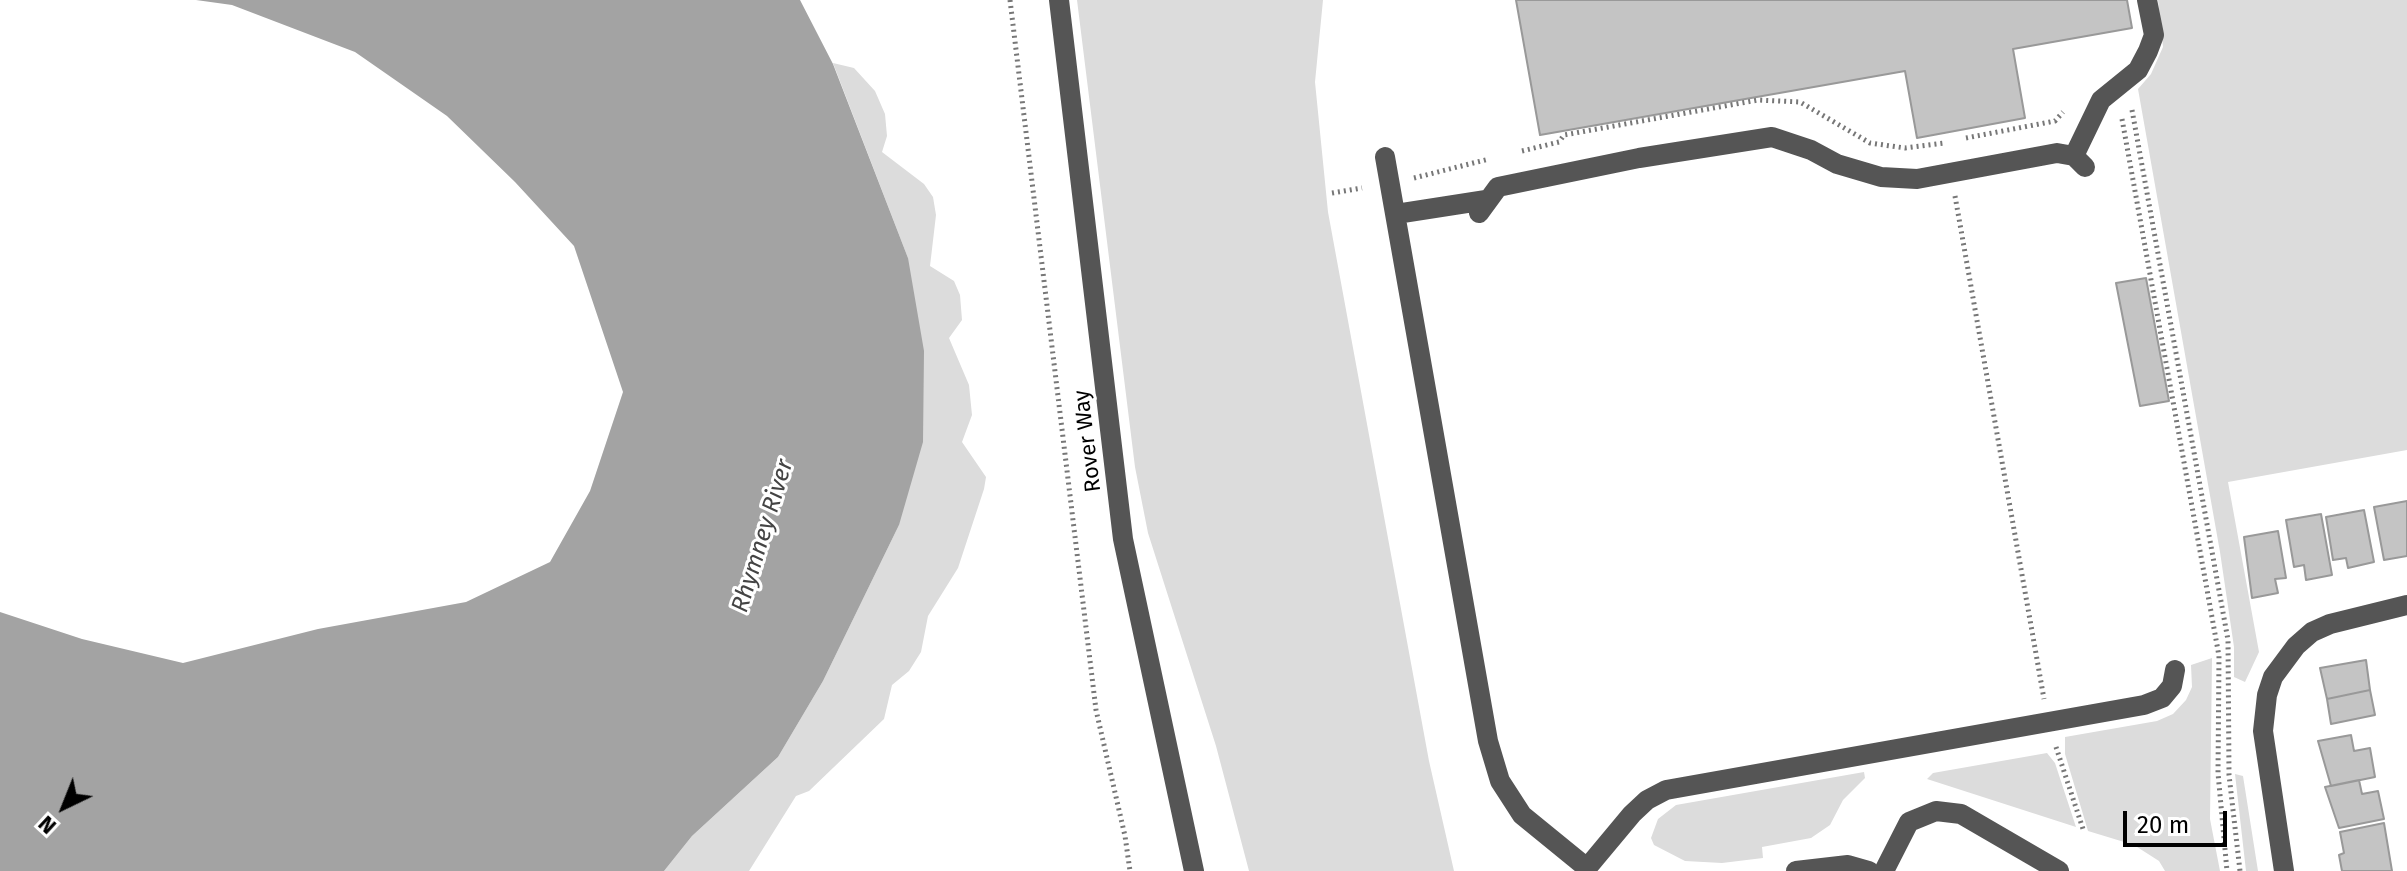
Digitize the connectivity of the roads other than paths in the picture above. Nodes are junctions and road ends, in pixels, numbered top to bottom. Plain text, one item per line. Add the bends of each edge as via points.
1 (1059, 0) edge
2 (2147, 0) edge
3 (1385, 157) dead end
4 (1396, 214) junction
5 (2407, 605) edge
6 (2175, 670) dead end
7 (1590, 870) edge
8 (1194, 871) edge
9 (1796, 871) edge
10 (1869, 871) edge
11 (1884, 871) edge
12 (2059, 871) edge
13 (2284, 871) edge

1 - 8 street, Rover Way via 1123,539
2 - 4 street via 2154,35 2148,51 2138,70 2101,100 2079,162 2057,153 1901,179 1837,164 1772,137 1498,187 1482,206
3 - 4 street
4 - 7 street via 1488,741 1500,781 1522,815
5 - 13 street via 2312,632 2273,677 2263,731
6 - 7 street via 2172,686 2162,698 2144,705 1666,790 1640,807
9 - 10 street via 1848,865
11 - 12 street via 1909,822 1936,811 1961,814

